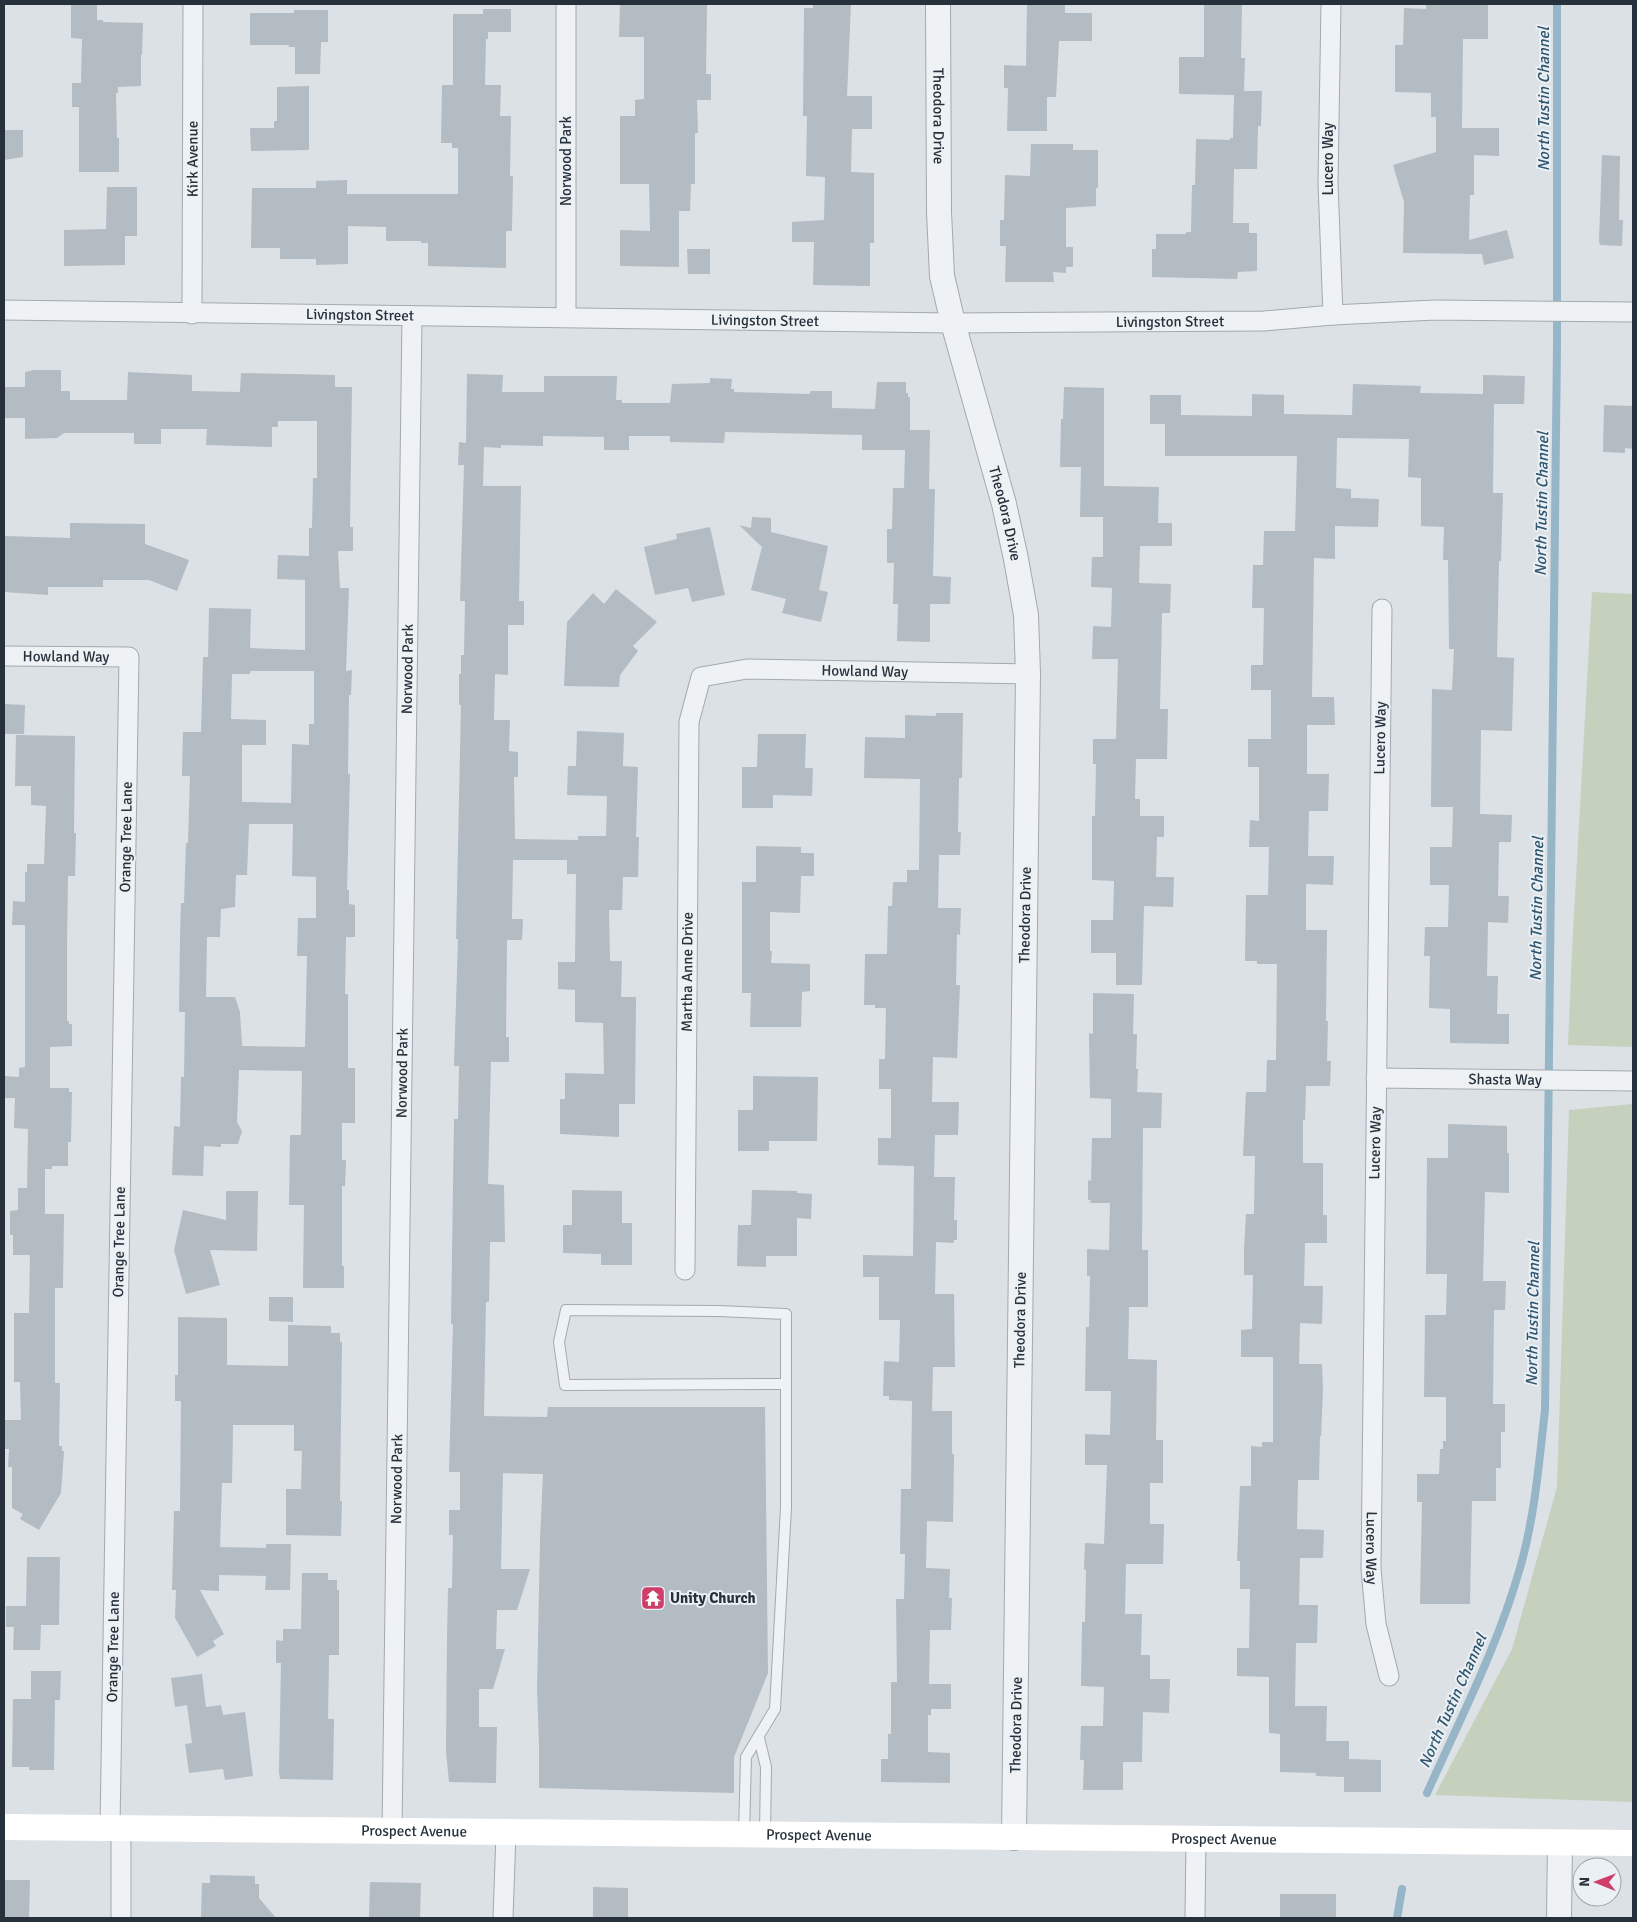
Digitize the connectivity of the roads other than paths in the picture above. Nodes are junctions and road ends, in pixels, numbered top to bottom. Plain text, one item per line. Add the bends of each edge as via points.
1 (193, 4) edge
2 (566, 4) edge
3 (938, 4) edge
4 (1331, 4) edge
5 (4, 310) edge
6 (1625, 312) edge
7 (192, 314) junction
8 (1332, 315) junction
9 (412, 316) junction
10 (566, 317) junction
11 (953, 323) junction
12 (1382, 609) dead end
13 (4, 656) edge
14 (129, 657) joint
15 (1028, 674) junction
16 (701, 677) joint
17 (1376, 1078) junction
18 (1633, 1081) edge
19 (685, 1270) dead end
20 (786, 1384) junction
21 (1389, 1676) dead end
22 (759, 1738) junction
23 (4, 1827) edge
24 (116, 1827) junction
25 (392, 1831) junction
26 (506, 1833) junction
27 (754, 1834) junction
28 (1014, 1838) junction
29 (1196, 1839) junction
30 (1560, 1843) junction
31 (1633, 1843) edge
32 (121, 1918) edge
33 (503, 1918) edge
34 (1194, 1918) edge
35 (1560, 1918) edge

1 - 7 street, Kirk Avenue
2 - 10 street, Norwood Park
3 - 11 street, Theodora Drive via 942,276
4 - 8 street, Lucero Way via 1328,183
5 - 7 street, Livingston Street
6 - 8 street, Livingston Street via 1435,310
7 - 9 street, Livingston Street
8 - 11 street, Livingston Street via 1264,321
9 - 10 street, Livingston Street
9 - 25 street, Norwood Park
10 - 11 street, Livingston Street
11 - 15 street, Theodora Drive via 1004,504 1016,559 1026,615
12 - 17 street, Lucero Way
13 - 14 street, Howland Way
14 - 24 street, Orange Tree Lane
15 - 16 street, Howland Way via 747,669
15 - 28 street, Theodora Drive
16 - 19 street, Martha Anne Drive via 689,722
17 - 18 street, Shasta Way
17 - 21 street, Lucero Way via 1371,1569 1376,1624
20 - 20 lane via 786,1314 566,1310 559,1342 565,1385
20 - 22 lane via 786,1508 775,1710
22 - 27 lane via 766,1767
22 - 27 lane via 746,1757
23 - 24 main road, Prospect Avenue
24 - 25 main road, Prospect Avenue
24 - 32 street, Orange Tree Lane
25 - 26 main road, Prospect Avenue
26 - 27 main road, Prospect Avenue
26 - 33 street
27 - 28 main road, Prospect Avenue
28 - 29 main road, Prospect Avenue
29 - 30 main road, Prospect Avenue
29 - 34 street
30 - 31 main road, Prospect Avenue
30 - 35 street

